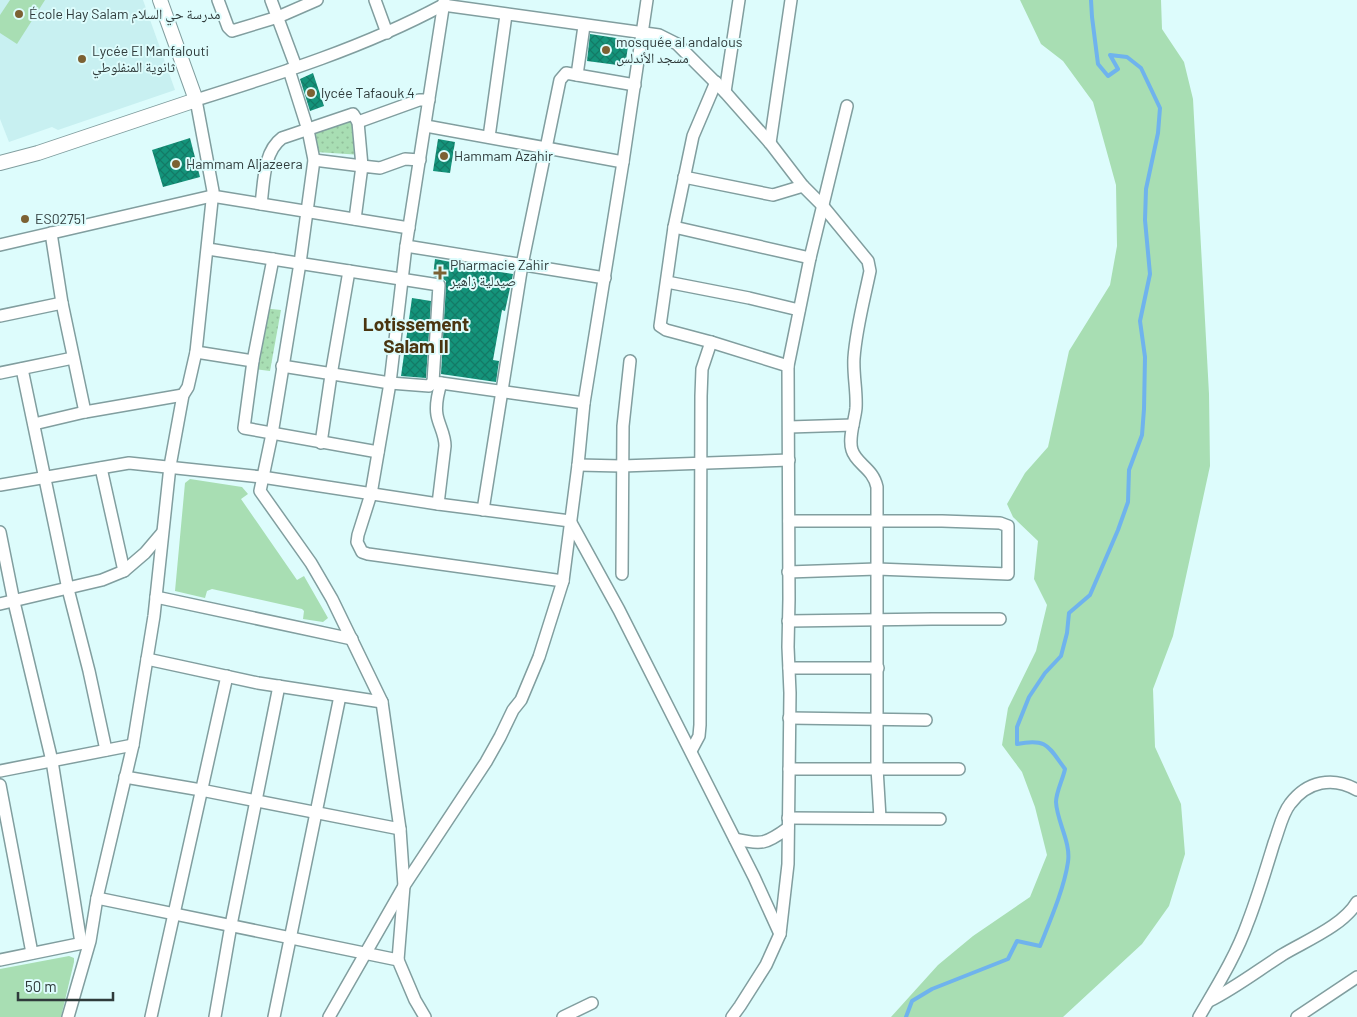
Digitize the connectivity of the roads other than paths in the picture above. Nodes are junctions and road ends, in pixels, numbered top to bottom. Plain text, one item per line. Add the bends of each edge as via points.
1 (160, 0) edge
2 (218, 0) edge
3 (271, 0) edge
4 (317, 0) edge
5 (375, 0) edge
6 (648, 0) edge
7 (739, 0) edge
8 (791, 0) edge
9 (443, 3) edge
10 (506, 15) junction
11 (278, 17) junction
12 (584, 26) junction
13 (387, 33) junction
14 (642, 34) junction
15 (292, 69) junction
16 (577, 75) junction
17 (716, 82) junction
18 (635, 85) junction
19 (725, 92) junction
20 (196, 100) junction
21 (429, 100) junction
22 (847, 106) dead end
23 (358, 122) junction
24 (426, 126) junction
25 (308, 130) junction
26 (490, 137) junction
27 (770, 143) junction
28 (546, 148) junction
29 (314, 160) junction
30 (420, 160) junction
31 (623, 162) junction
32 (0, 163) edge
33 (362, 166) junction
34 (684, 177) junction
35 (803, 186) junction
36 (212, 196) junction
37 (261, 204) junction
38 (822, 205) junction
39 (306, 211) junction
40 (355, 219) junction
41 (674, 226) junction
42 (409, 228) junction
43 (50, 233) junction
44 (0, 245) edge
45 (406, 246) junction
46 (208, 249) junction
47 (810, 258) junction
48 (272, 259) junction
49 (300, 263) junction
50 (522, 265) junction
51 (349, 271) junction
52 (605, 278) junction
53 (402, 280) junction
54 (666, 282) junction
55 (62, 303) junction
56 (799, 310) junction
57 (0, 316) edge
58 (711, 342) junction
59 (196, 352) junction
60 (73, 358) junction
61 (253, 361) junction
62 (630, 361) dead end
63 (282, 366) junction
64 (788, 366) junction
65 (22, 368) junction
66 (0, 373) edge
67 (331, 375) junction
68 (437, 383) junction
69 (390, 384) junction
70 (502, 390) junction
71 (182, 395) junction
72 (584, 402) junction
73 (84, 412) junction
74 (34, 424) junction
75 (854, 425) junction
76 (789, 427) junction
77 (272, 434) junction
78 (321, 443) junction
79 (378, 452) junction
80 (789, 460) junction
81 (702, 464) junction
82 (578, 465) junction
83 (170, 466) junction
84 (622, 466) junction
85 (101, 468) junction
86 (262, 477) junction
87 (45, 478) junction
88 (0, 485) edge
89 (371, 494) junction
90 (438, 504) junction
91 (483, 510) junction
92 (570, 521) junction
93 (789, 521) junction
94 (877, 521) junction
95 (0, 532) edge
96 (162, 533) junction
97 (877, 569) junction
98 (124, 571) junction
99 (788, 572) junction
100 (622, 574) dead end
101 (562, 581) junction
102 (68, 589) junction
103 (156, 597) junction
104 (14, 602) junction
105 (0, 604) edge
106 (1000, 619) dead end
107 (877, 620) junction
108 (788, 621) junction
109 (352, 639) junction
110 (147, 660) junction
111 (788, 668) junction
112 (878, 668) junction
113 (227, 676) junction
114 (279, 686) junction
115 (340, 696) junction
116 (382, 702) junction
117 (789, 718) junction
118 (878, 718) junction
119 (926, 720) dead end
120 (133, 744) junction
121 (106, 750) junction
122 (691, 751) junction
123 (52, 761) junction
124 (877, 768) junction
125 (789, 769) junction
126 (959, 769) dead end
127 (0, 770) edge
128 (125, 777) junction
129 (0, 785) edge
130 (201, 790) junction
131 (1357, 790) edge
132 (256, 800) junction
133 (316, 814) junction
134 (880, 818) junction
135 (940, 819) dead end
136 (788, 823) junction
137 (400, 829) junction
138 (735, 839) junction
139 (404, 886) junction
140 (97, 898) junction
141 (1357, 902) edge
142 (173, 914) junction
143 (231, 925) junction
144 (780, 934) junction
145 (292, 938) junction
146 (85, 942) junction
147 (32, 953) junction
148 (365, 954) junction
149 (0, 960) edge
150 (398, 960) junction
151 (1357, 977) edge
152 (415, 1000) junction
153 (1209, 1001) junction
154 (592, 1003) dead end
155 (72, 1016) edge
156 (151, 1017) edge
157 (215, 1017) edge
158 (274, 1017) edge
159 (329, 1017) edge
160 (413, 1017) edge
161 (425, 1017) edge
162 (563, 1017) edge
163 (732, 1017) edge
164 (1200, 1017) edge
165 (1297, 1017) edge

1 - 20 street
2 - 11 street via 232,32
3 - 11 street
4 - 11 street
5 - 13 street
6 - 14 street
7 - 19 street
8 - 27 street
9 - 10 street
9 - 13 street
9 - 21 street
10 - 12 street
10 - 26 street
11 - 15 street
12 - 14 street
12 - 16 street
13 - 15 street
14 - 17 street via 659,36 677,44
14 - 18 street
15 - 20 street
15 - 25 street
16 - 18 street
16 - 28 street via 566,74 560,80
17 - 19 street
17 - 34 street via 693,136
18 - 31 street
19 - 27 street
20 - 32 street
20 - 36 street
21 - 23 street via 419,100
21 - 24 street
22 - 38 street
23 - 25 street via 353,114
23 - 33 street
24 - 26 street
24 - 30 street
25 - 29 street
25 - 37 street via 275,143 268,160
26 - 28 street
27 - 35 street
28 - 31 street
28 - 50 street
29 - 33 street
29 - 39 street
30 - 33 street via 404,159 380,168
30 - 42 street
31 - 52 street
33 - 40 street
34 - 35 street via 773,195
34 - 41 street
35 - 38 street
36 - 37 street
36 - 43 street
36 - 46 street
37 - 39 street
38 - 47 street
38 - 75 street via 870,267 854,356
39 - 40 street
39 - 49 street
40 - 42 street
41 - 47 street
41 - 54 street
42 - 45 street
43 - 44 street
43 - 55 street
45 - 50 street
45 - 53 street
46 - 48 street
46 - 59 street
47 - 56 street
48 - 49 street
48 - 61 street
49 - 51 street
49 - 63 street
50 - 52 street
50 - 70 street
51 - 53 street
51 - 67 street
52 - 72 street
53 - 68 street via 439,285
53 - 69 street
54 - 56 street
54 - 58 street via 662,328
55 - 57 street
55 - 60 street
56 - 64 street
58 - 64 street
58 - 81 street via 702,368
59 - 61 street
59 - 71 street via 188,387
60 - 65 street
60 - 73 street
61 - 77 street via 244,426 246,430
62 - 84 street
63 - 67 street
63 - 77 street
64 - 76 street
65 - 66 street
65 - 74 street
67 - 69 street
67 - 78 street
68 - 69 street via 429,386
68 - 70 street
68 - 90 street via 437,416 445,437
69 - 79 street
70 - 72 street
70 - 91 street
71 - 73 street
71 - 83 street
72 - 82 street
73 - 74 street
74 - 87 street
75 - 76 street
75 - 94 street via 850,444 856,458 867,467 876,482
76 - 80 street
77 - 78 street
77 - 86 street
78 - 79 street
79 - 89 street
80 - 81 street
80 - 93 street
81 - 84 street
81 - 122 street via 700,725 699,736
82 - 84 street
82 - 92 street
83 - 85 street via 129,463
83 - 86 street
83 - 96 street
84 - 100 street
85 - 87 street
85 - 98 street
86 - 89 street
86 - 109 street via 260,491 311,563
87 - 88 street
87 - 102 street
89 - 90 street
89 - 101 street via 358,535 362,552
90 - 91 street
91 - 92 street
92 - 101 street
92 - 122 street
93 - 94 street
93 - 99 street
94 - 97 street
94 - 97 street via 1000,523 1007,524 1009,528 1008,574
95 - 104 street
96 - 98 street
96 - 103 street
97 - 99 street
97 - 107 street
98 - 102 street
99 - 108 street
101 - 139 street via 540,657 521,700 486,762
102 - 104 street
102 - 121 street
103 - 109 street
103 - 110 street
104 - 105 street
104 - 123 street
106 - 107 street
107 - 108 street
107 - 112 street
108 - 111 street
109 - 116 street
110 - 113 street
110 - 120 street
111 - 112 street
111 - 117 street
112 - 118 street
113 - 114 street
113 - 130 street
114 - 115 street
114 - 132 street
115 - 116 street
115 - 133 street
116 - 137 street
117 - 118 street
117 - 125 street
118 - 119 street
118 - 124 street
120 - 121 street
120 - 128 street
121 - 123 street
122 - 138 street
123 - 127 street
123 - 146 street
124 - 125 street
124 - 126 street
124 - 134 street
125 - 136 street
128 - 130 street
128 - 140 street
129 - 147 street
130 - 132 street
130 - 142 street
131 - 153 street via 1334,781 1320,783 1304,790 1290,804 1247,925
132 - 133 street
132 - 143 street
133 - 137 street
133 - 145 street
134 - 135 street
134 - 136 street
136 - 138 street via 770,841 753,843
136 - 144 street via 788,864
137 - 139 street
138 - 144 street
139 - 148 street
139 - 150 street
140 - 142 street
140 - 146 street
141 - 153 street via 1336,924
142 - 143 street
142 - 156 street
143 - 145 street
143 - 157 street
144 - 163 street via 766,965
145 - 148 street
145 - 158 street
146 - 147 street
146 - 155 street
147 - 149 street
148 - 150 street
148 - 159 street
150 - 152 street
151 - 165 street
152 - 160 street
152 - 161 street
153 - 164 street
154 - 162 street

